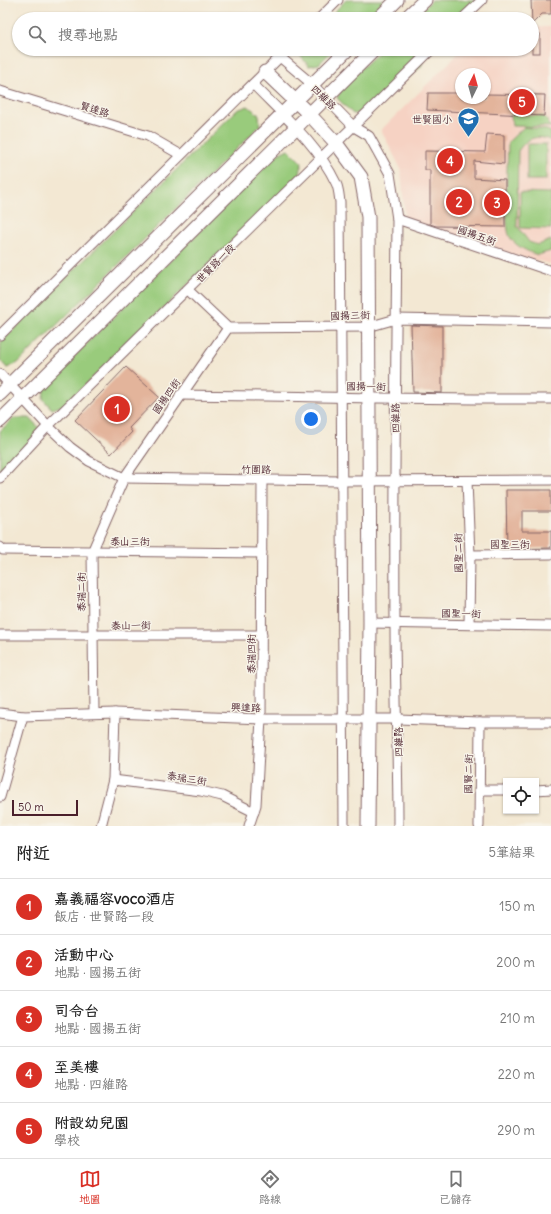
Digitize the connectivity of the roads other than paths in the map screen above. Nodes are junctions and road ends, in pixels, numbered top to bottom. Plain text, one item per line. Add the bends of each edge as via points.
1 (338, 0) edge
2 (397, 0) edge
3 (425, 0) edge
4 (482, 0) edge
5 (326, 12) edge
6 (385, 12) edge
7 (412, 12) edge
8 (469, 12) edge
9 (341, 56) edge
10 (368, 56) edge
11 (425, 56) edge
12 (280, 57) joint
13 (265, 72) junction
14 (253, 84) junction
15 (312, 84) junction
16 (0, 91) edge
17 (325, 98) junction
18 (295, 101) junction
19 (282, 114) junction
20 (309, 114) junction
21 (354, 127) junction
22 (295, 128) junction
23 (336, 143) junction
24 (181, 155) junction
25 (321, 158) junction
26 (397, 219) junction
27 (551, 271) edge
28 (188, 290) junction
29 (396, 319) junction
30 (551, 322) edge
31 (340, 326) junction
32 (368, 327) junction
33 (228, 328) junction
34 (0, 335) edge
35 (0, 374) edge
36 (11, 384) junction
37 (0, 394) edge
38 (180, 395) junction
39 (341, 397) junction
40 (368, 397) junction
41 (24, 398) junction
42 (394, 398) junction
43 (551, 399) edge
44 (0, 421) edge
45 (48, 426) junction
46 (0, 478) edge
47 (124, 478) junction
48 (262, 480) junction
49 (368, 480) junction
50 (396, 480) junction
51 (551, 480) edge
52 (341, 481) junction
53 (467, 481) junction
54 (1, 550) edge
55 (92, 552) junction
56 (262, 553) junction
57 (551, 554) edge
58 (470, 555) junction
59 (370, 623) junction
60 (395, 623) junction
61 (469, 624) junction
62 (551, 626) edge
63 (0, 635) edge
64 (262, 635) junction
65 (93, 636) junction
66 (0, 713) edge
67 (94, 713) junction
68 (115, 713) junction
69 (23, 716) junction
70 (261, 718) junction
71 (344, 718) junction
72 (370, 719) junction
73 (398, 719) junction
74 (480, 722) junction
75 (551, 722) edge
76 (112, 780) junction
77 (551, 789) edge
78 (479, 790) junction
79 (503, 790) edge
80 (539, 790) edge
81 (0, 797) edge
82 (254, 812) junction
83 (101, 826) edge
84 (249, 826) edge
85 (344, 826) edge
86 (368, 826) edge
87 (398, 826) edge
88 (479, 826) edge

1 - 5 street
2 - 6 street
3 - 7 street
4 - 8 street
9 - 15 street
10 - 17 street
11 - 21 street, 世賢路一段
12 - 13 street
12 - 15 street, 四維路
13 - 14 street
13 - 18 street
14 - 19 street
14 - 24 street
15 - 17 street, 四維路
15 - 18 street
16 - 24 street, 賢達路 via 148,136
17 - 20 street
17 - 21 street, 四維路
18 - 19 street
18 - 20 street
19 - 22 street
19 - 36 street
20 - 22 street
20 - 23 street
21 - 23 street, 世賢路一段
21 - 26 street, 四維路 via 369,136 390,174
22 - 25 street
22 - 41 street
23 - 25 street, 世賢路一段
23 - 32 street via 361,177 368,217
24 - 34 street
25 - 28 street, 世賢路一段
25 - 31 street via 337,184 340,202
26 - 27 street, 國揚五街
26 - 29 street, 四維路
28 - 33 street
28 - 45 street, 世賢路一段
29 - 30 street, 國揚三街
29 - 32 street, 國揚三街
29 - 42 street, 四維路
31 - 32 street, 國揚三街
31 - 33 street, 國揚三街
31 - 39 street
32 - 40 street
33 - 38 street, 國揚四街
35 - 36 street, 竹圍路
36 - 37 street
36 - 41 street, 竹圍路
38 - 39 street, 國揚一街
38 - 47 street, 國揚四街
39 - 40 street, 國揚一街
39 - 52 street
40 - 42 street, 國揚一街
40 - 49 street
41 - 44 street
41 - 45 street, 竹圍路
42 - 43 street, 國揚一街
42 - 50 street, 四維路
45 - 46 street, 世賢路一段
45 - 47 street, 竹圍路 via 89,461
47 - 48 street, 竹圍路
47 - 55 street, 泰瑞二街
48 - 52 street, 竹圍路
48 - 56 street, 泰瑞四街
49 - 50 street, 竹圍路
49 - 52 street, 竹圍路
49 - 59 street
50 - 53 street, 竹圍路
50 - 60 street, 四維路
51 - 53 street, 竹圍路
52 - 71 street
53 - 58 street, 國聖二街
54 - 55 street, 泰山三街
55 - 56 street, 泰山三街
55 - 65 street, 泰瑞二街
56 - 64 street, 泰瑞四街
57 - 58 street, 國聖三街
58 - 61 street, 國聖二街
59 - 60 street, 國聖一街
59 - 72 street
60 - 61 street, 國聖一街
60 - 73 street, 四維路
61 - 62 street, 國聖一街
63 - 65 street, 泰山一街
64 - 65 street, 泰山一街
64 - 70 street, 泰瑞四街
65 - 67 street, 泰瑞二街
66 - 69 street, 興達路
67 - 68 street, 興達路
67 - 69 street, 興達路
68 - 70 street, 興達路
68 - 76 street
69 - 81 street
70 - 71 street, 興達路
70 - 82 street, 泰瑞四街
71 - 72 street, 興達路
71 - 85 street
72 - 73 street, 興達路
72 - 86 street
73 - 74 street, 興達路
73 - 87 street, 四維路
74 - 75 street, 興達路
74 - 78 street, 國賢二街
76 - 82 street, 泰瑞三街 via 202,791 222,796
76 - 83 street
77 - 80 street
78 - 79 street
78 - 88 street, 國賢二街
82 - 84 street, 泰瑞四街

